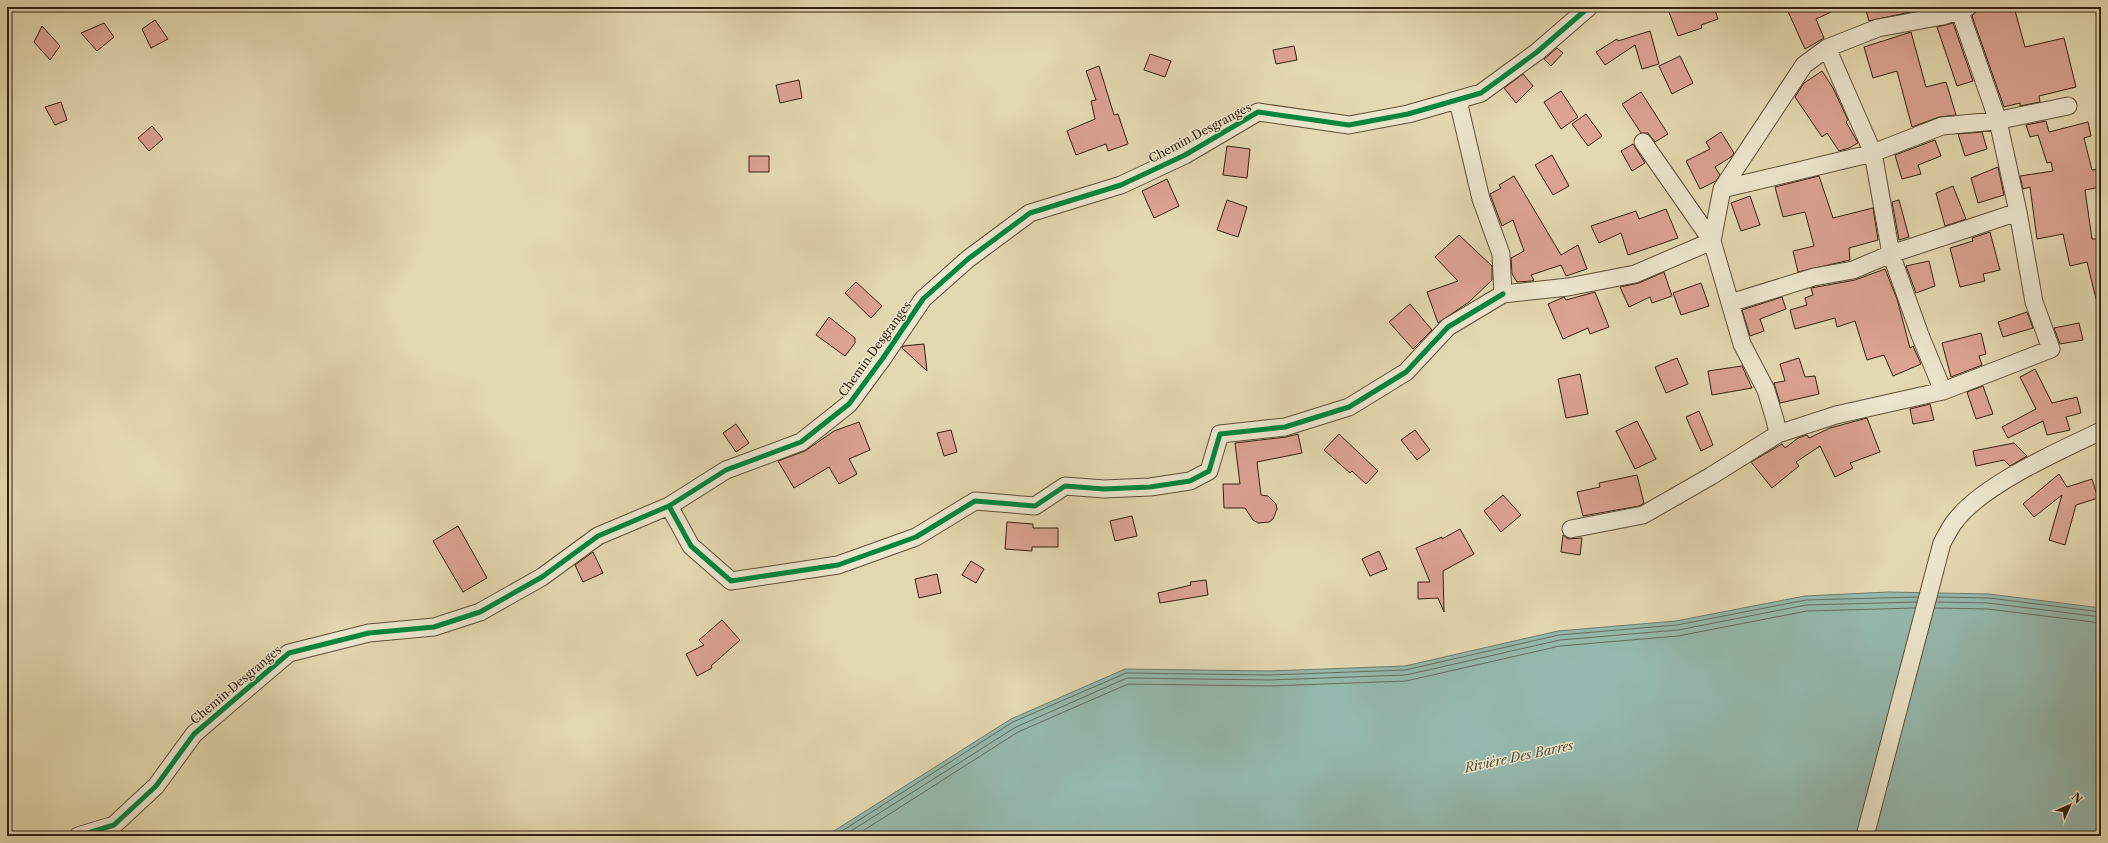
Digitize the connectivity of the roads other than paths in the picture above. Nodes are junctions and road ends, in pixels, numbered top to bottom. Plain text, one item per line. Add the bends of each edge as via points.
1 (1589, 7) edge
2 (1964, 8) edge
3 (1942, 12) edge
4 (1827, 48) junction
5 (1458, 100) junction
6 (2068, 106) dead end
7 (1998, 121) junction
8 (1643, 142) dead end
9 (1873, 153) junction
10 (1722, 189) junction
11 (2018, 212) junction
12 (1712, 241) junction
13 (1891, 254) junction
14 (1503, 294) junction
15 (1730, 303) junction
16 (1943, 391) junction
17 (2101, 431) edge
18 (1778, 434) junction
19 (669, 506) junction
20 (1571, 529) dead end
21 (78, 836) edge
22 (1865, 836) edge

1 - 5 street, Chemin Desgranges via 1537,52 1481,93
2 - 3 street
2 - 7 street
3 - 4 street via 1878,28
4 - 9 street
4 - 10 street via 1804,65
5 - 14 street via 1481,199 1501,254
5 - 19 street, Chemin Desgranges via 1408,114 1349,125 1258,112 1185,155 1121,185 1030,213 968,260 923,299 849,404 801,442 726,470
6 - 7 street
7 - 9 street via 1942,126
7 - 11 street
8 - 12 street
9 - 10 street
9 - 13 street
10 - 12 street
11 - 13 street
11 - 16 street via 2034,302 2051,350
12 - 14 street via 1635,274 1568,287
12 - 15 street
13 - 15 street via 1853,270 1814,277
13 - 16 street
14 - 19 street via 1448,326 1406,372 1348,408 1285,426 1220,434 1210,471 1190,481 1150,487 1104,489 1065,486 1035,506 975,501 916,537 838,565 732,581 691,546
15 - 18 street via 1742,344 1766,390
16 - 18 street via 1836,415
17 - 22 street via 2056,452 1977,500 1956,520 1949,531 1933,572
18 - 20 street via 1644,515
19 - 21 street, Chemin Desgranges via 598,536 542,577 480,612 434,627 369,633 289,653 194,734 156,786 114,825

